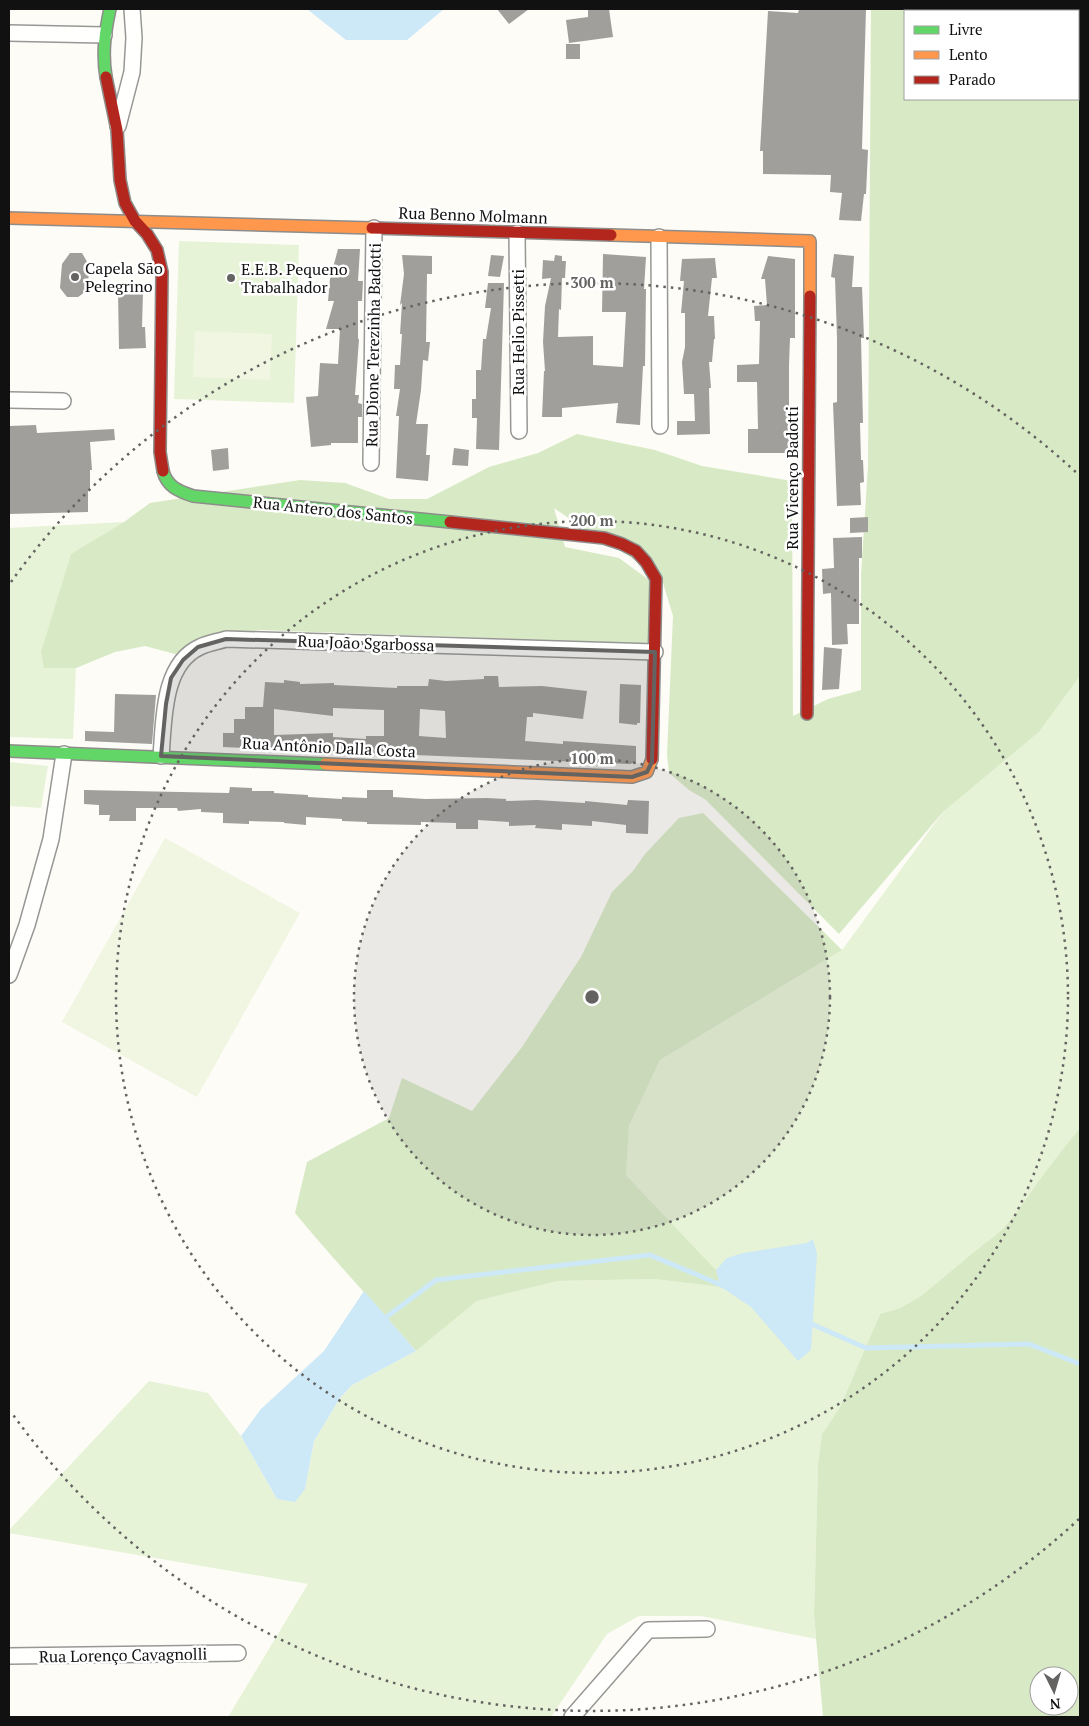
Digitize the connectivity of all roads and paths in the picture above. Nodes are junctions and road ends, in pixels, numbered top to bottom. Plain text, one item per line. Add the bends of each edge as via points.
1 (110, 9) edge
2 (132, 9) edge
3 (9, 33) edge
4 (104, 34) junction
5 (117, 130) junction
6 (9, 218) edge
7 (135, 221) junction
8 (374, 228) junction
9 (517, 233) junction
10 (659, 237) junction
11 (810, 242) joint
12 (9, 400) edge
13 (63, 401) dead end
14 (660, 426) dead end
15 (519, 431) dead end
16 (371, 462) dead end
17 (654, 652) junction
18 (807, 714) dead end
19 (9, 751) edge
20 (64, 754) junction
21 (161, 756) junction
22 (648, 772) joint
23 (9, 975) edge
24 (707, 1629) dead end
25 (238, 1653) dead end
26 (9, 1656) edge
27 (572, 1717) edge

1 - 4 street, Rua Antero dos Santos
2 - 5 street, Rua Antero dos Santos via 132,72
3 - 4 street
4 - 5 street, Rua Antero dos Santos via 104,64
5 - 7 street, Rua Antero dos Santos via 120,180 125,203
6 - 7 street, Rua Benno Molmann
7 - 8 street, Rua Benno Molmann
7 - 17 street, Rua Antero dos Santos via 157,250 162,272 160,452 167,483 193,496 604,538 623,543 638,552 656,578
8 - 9 street, Rua Benno Molmann
8 - 16 street, Rua Dione Terezinha Badotti
9 - 10 street, Rua Benno Molmann
9 - 15 street, Rua Helio Pissetti
10 - 11 street, Rua Benno Molmann
10 - 14 street
11 - 18 street, Rua Vicenço Badotti
12 - 13 street
17 - 21 street, Rua João Sgarbossa via 226,639 198,647 183,660 171,678
17 - 22 street, Rua Antero dos Santos via 652,762
19 - 20 street, Rua Antônio Dalla Costa
20 - 21 street, Rua Antônio Dalla Costa
20 - 23 street via 51,839
21 - 22 street, Rua Antônio Dalla Costa via 632,777
24 - 27 street via 648,1630
25 - 26 street, Rua Lorenço Cavagnolli

